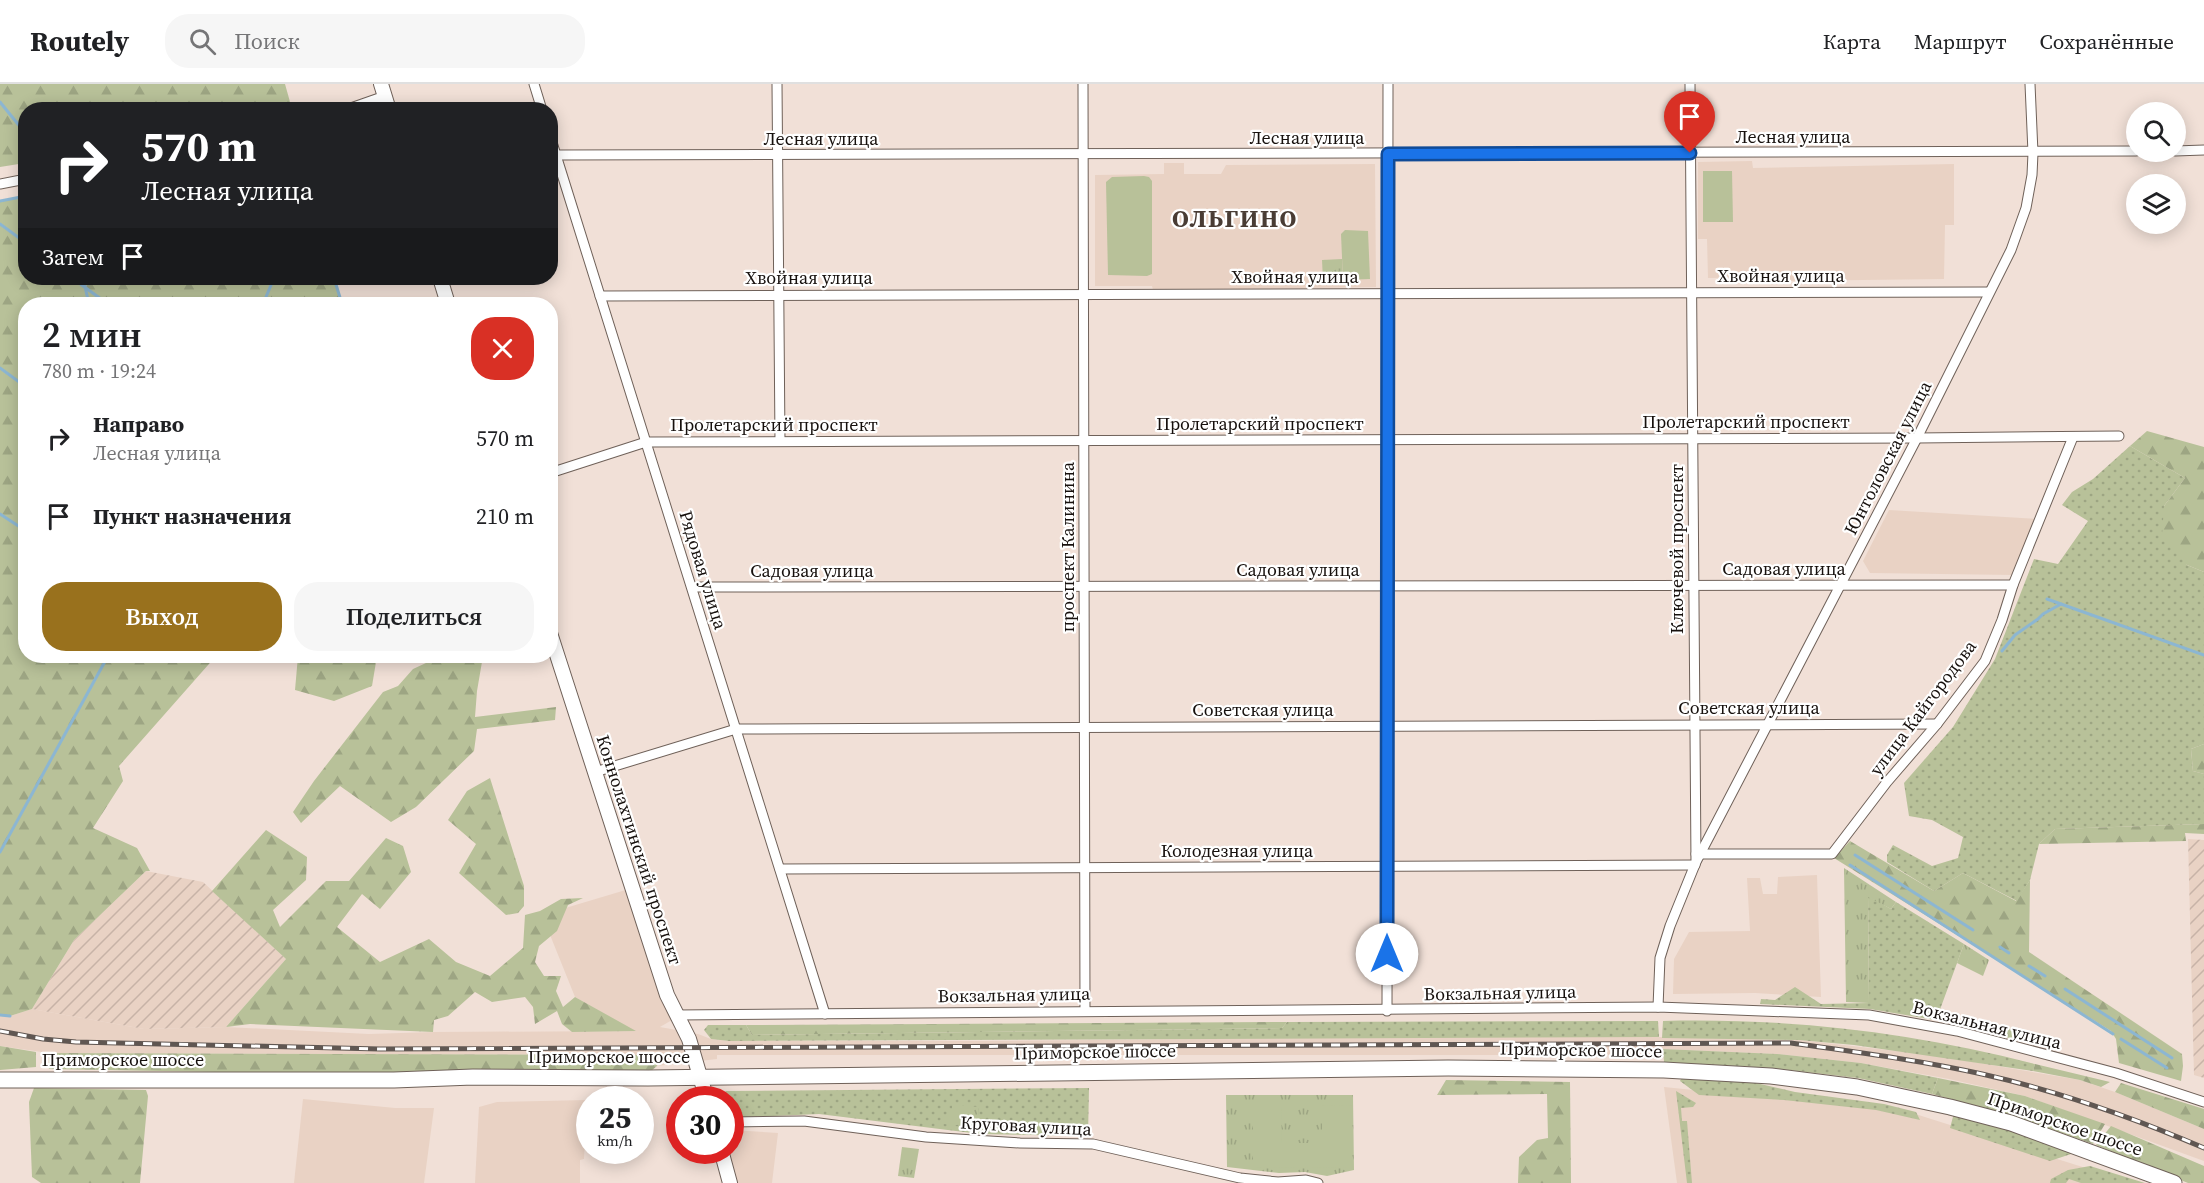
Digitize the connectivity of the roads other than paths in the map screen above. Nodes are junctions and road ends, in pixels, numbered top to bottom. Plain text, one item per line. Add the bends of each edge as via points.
1 (534, 84) edge
2 (777, 84) edge
3 (1083, 84) edge
4 (1388, 84) edge
5 (1690, 84) edge
6 (2030, 84) edge
7 (383, 90) edge
8 (360, 102) edge
9 (540, 102) edge
10 (2204, 150) edge
11 (2126, 151) edge
12 (2186, 151) edge
13 (1690, 153) junction
14 (2033, 153) junction
15 (1083, 154) junction
16 (1388, 154) junction
17 (778, 155) junction
18 (558, 156) edge
19 (558, 168) edge
20 (18, 181) edge
21 (0, 184) edge
22 (1989, 292) junction
23 (1388, 293) junction
24 (1691, 293) junction
25 (1083, 294) junction
26 (779, 295) junction
27 (600, 296) junction
28 (2119, 436) dead end
29 (2073, 437) junction
30 (1917, 438) junction
31 (1693, 439) junction
32 (1388, 440) junction
33 (780, 441) junction
34 (1084, 441) junction
35 (646, 442) junction
36 (558, 470) edge
37 (2013, 585) junction
38 (1388, 586) junction
39 (1694, 586) junction
40 (1841, 586) junction
41 (692, 587) junction
42 (1084, 587) junction
43 (558, 658) edge
44 (1768, 724) junction
45 (1937, 724) junction
46 (1695, 725) junction
47 (1387, 726) junction
48 (1085, 727) junction
49 (736, 729) junction
50 (595, 772) junction
51 (1832, 854) joint
52 (1697, 859) junction
53 (1387, 867) junction
54 (1085, 868) junction
55 (780, 869) junction
56 (1658, 1007) junction
57 (1086, 1011) junction
58 (1387, 1011) junction
59 (825, 1014) junction
60 (677, 1015) junction
61 (699, 1076) junction
62 (0, 1080) edge
63 (702, 1086) edge
64 (2204, 1102) edge
65 (744, 1122) edge
66 (725, 1164) edge
67 (730, 1183) edge
68 (1318, 1183) edge
69 (2174, 1183) edge

1 - 9 street
2 - 17 street
3 - 15 street, проспект Калинина
4 - 16 street
5 - 13 street, Ключевой проспект
6 - 14 street, Юнтоловская улица
7 - 8 street
10 - 12 street
11 - 14 street, Лесная улица
13 - 14 street, Лесная улица
13 - 16 street, Лесная улица
13 - 24 street, Ключевой проспект
14 - 22 street, Юнтоловская улица via 2026,208 2011,250
15 - 16 street, Лесная улица
15 - 17 street, Лесная улица
15 - 25 street, проспект Калинина
16 - 23 street
17 - 18 street, Лесная улица
17 - 26 street
19 - 27 street, Рядовая улица
20 - 21 street
22 - 24 street, Хвойная улица
22 - 30 street, Юнтоловская улица
23 - 24 street, Хвойная улица
23 - 25 street, Хвойная улица
23 - 32 street
24 - 31 street, Ключевой проспект
25 - 26 street, Хвойная улица
25 - 34 street, проспект Калинина
26 - 27 street, Хвойная улица
26 - 33 street
27 - 35 street, Рядовая улица
28 - 29 street, Пролетарский проспект
29 - 30 street, Пролетарский проспект
29 - 37 street, улица Кайгородова
30 - 31 street, Пролетарский проспект
30 - 40 street, Юнтоловская улица
31 - 32 street, Пролетарский проспект
31 - 39 street, Ключевой проспект
32 - 34 street, Пролетарский проспект
32 - 38 street
33 - 34 street, Пролетарский проспект
33 - 35 street, Пролетарский проспект
34 - 42 street, проспект Калинина
35 - 36 street, Пролетарский проспект
35 - 41 street, Рядовая улица
37 - 40 street, Садовая улица
37 - 45 street, улица Кайгородова via 1985,661
38 - 39 street, Садовая улица
38 - 42 street, Садовая улица
38 - 47 street
39 - 40 street, Садовая улица
39 - 46 street, Ключевой проспект
40 - 44 street, Юнтоловская улица
41 - 42 street, Садовая улица
41 - 49 street, Рядовая улица
42 - 48 street, проспект Калинина
43 - 50 main road, Коннолахтинский проспект
44 - 45 street, Советская улица
44 - 46 street, Советская улица
44 - 52 street, Юнтоловская улица
45 - 51 street, улица Кайгородова
46 - 47 street, Советская улица
46 - 52 street, Ключевой проспект
47 - 48 street, Советская улица
47 - 53 street
48 - 49 street, Советская улица
48 - 54 street, проспект Калинина
49 - 50 street, Советская улица
49 - 55 street, Рядовая улица
50 - 60 main road, Коннолахтинский проспект via 666,994
51 - 52 street, Колодезная улица
52 - 53 street, Колодезная улица
52 - 56 street, Ключевой проспект via 1660,958
53 - 54 street, Колодезная улица
53 - 58 street
54 - 55 street, Колодезная улица
54 - 57 street, проспект Калинина
55 - 59 street, Рядовая улица
56 - 58 street, Вокзальная улица
56 - 64 street, Вокзальная улица via 1869,1015 1957,1031 2116,1073
57 - 58 street, Вокзальная улица
57 - 59 street, Вокзальная улица
59 - 60 street, Вокзальная улица
60 - 61 main road, Коннолахтинский проспект via 689,1039
61 - 62 main road, Приморское шоссе
61 - 63 main road, Коннолахтинский проспект
61 - 69 main road, Приморское шоссе via 1481,1068 1664,1070 1771,1076 1857,1087 2011,1123
65 - 68 street, Круговая улица via 804,1121 926,1137 1093,1144 1229,1177
66 - 67 main road

